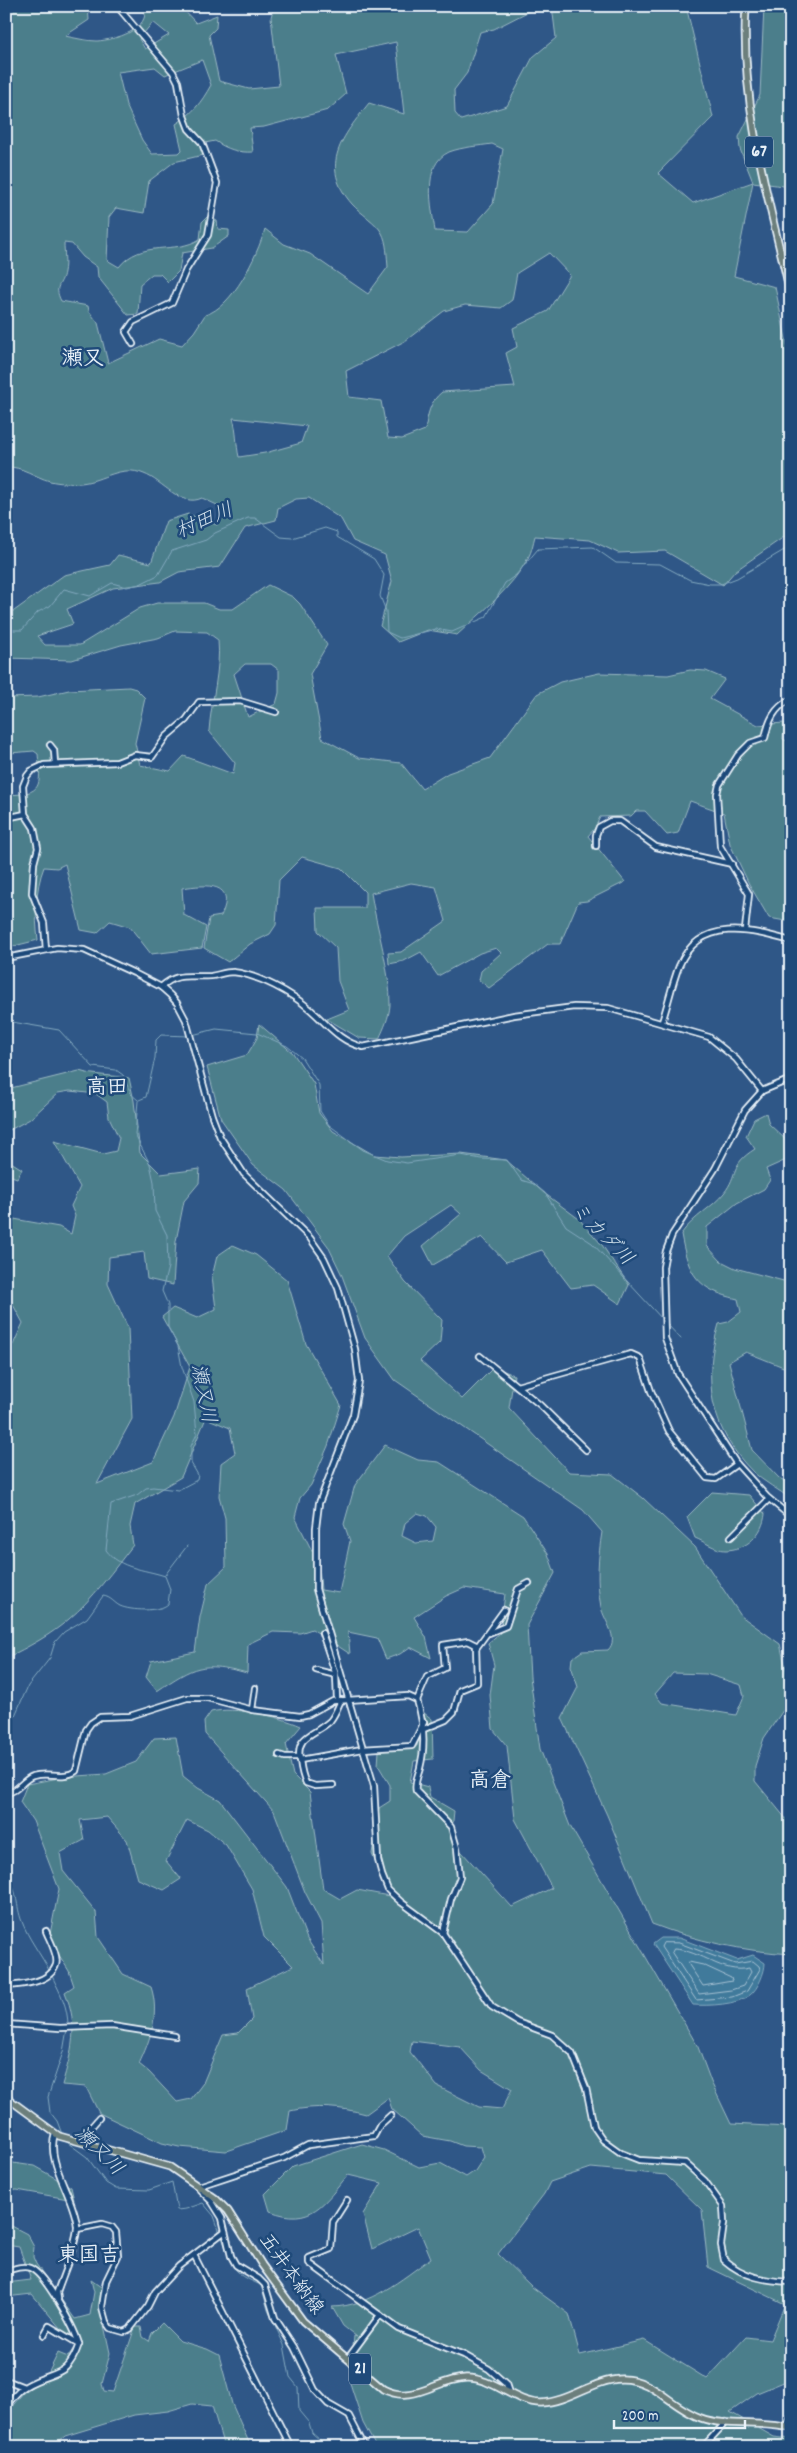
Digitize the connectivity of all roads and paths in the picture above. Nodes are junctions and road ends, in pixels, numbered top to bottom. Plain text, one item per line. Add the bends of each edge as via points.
1 (117, 6) edge
2 (746, 6) edge
3 (791, 296) edge
4 (133, 344) dead end
5 (791, 699) edge
6 (276, 712) dead end
7 (50, 745) dead end
8 (55, 764) junction
9 (25, 814) junction
10 (6, 818) edge
11 (596, 846) dead end
12 (732, 864) junction
13 (745, 930) junction
14 (791, 942) edge
15 (46, 950) junction
16 (6, 958) edge
17 (161, 987) junction
18 (662, 1022) junction
19 (791, 1080) edge
20 (762, 1091) junction
21 (480, 1356) dead end
22 (517, 1386) junction
23 (586, 1450) dead end
24 (737, 1464) junction
25 (769, 1499) junction
26 (791, 1517) edge
27 (731, 1537) dead end
28 (529, 1583) dead end
29 (504, 1610) dead end
30 (322, 1633) dead end
31 (489, 1633) junction
32 (477, 1647) junction
33 (316, 1670) dead end
34 (336, 1675) junction
35 (254, 1688) dead end
36 (348, 1699) junction
37 (339, 1700) junction
38 (417, 1700) junction
39 (252, 1710) junction
40 (424, 1722) junction
41 (424, 1729) junction
42 (362, 1748) junction
43 (279, 1755) dead end
44 (299, 1759) junction
45 (333, 1785) dead end
46 (6, 1793) edge
47 (46, 1931) dead end
48 (443, 1933) junction
49 (6, 1986) edge
50 (6, 2024) edge
51 (175, 2036) dead end
52 (6, 2097) edge
53 (391, 2115) dead end
54 (99, 2118) dead end
55 (56, 2134) junction
56 (79, 2141) junction
57 (199, 2186) junction
58 (347, 2200) dead end
59 (77, 2229) junction
60 (225, 2231) junction
61 (194, 2255) junction
62 (6, 2270) edge
63 (791, 2282) edge
64 (58, 2300) junction
65 (380, 2315) junction
66 (44, 2334) dead end
67 (79, 2344) junction
68 (348, 2358) junction
69 (6, 2380) edge
70 (24, 2387) junction
71 (509, 2393) junction
72 (6, 2406) edge
73 (791, 2417) edge
74 (726, 2422) junction
75 (789, 2427) edge
76 (291, 2447) edge
77 (364, 2447) edge
78 (703, 2447) edge

1 - 4 street via 173,72 190,130 202,143 217,183 208,235 186,270 176,298 170,305 129,325 126,332
2 - 3 main road, 67 via 745,61 750,106
5 - 12 street via 770,719 765,738 750,743 744,749 719,784 720,846
6 - 8 street via 240,701 198,702 152,757 135,755 117,762
7 - 8 street via 54,750
8 - 9 street via 40,766 26,776 23,786
9 - 10 street
9 - 15 street via 38,842 32,893 44,923
11 - 12 street via 599,827 610,821 620,821 656,847
12 - 13 street via 749,894
13 - 14 street
13 - 18 street via 725,930 705,937 690,950 680,965
15 - 16 street
15 - 17 street via 70,947 84,950
17 - 18 street via 179,976 246,974 296,999 335,1034 363,1047 514,1015 574,1007 608,1008
17 - 36 street via 177,1002 186,1020 220,1137 244,1174 310,1238 324,1258 338,1288 359,1364 358,1397 319,1503 314,1558 316,1589
18 - 20 street via 698,1032 717,1042
19 - 20 street
20 - 24 street via 745,1110 716,1169 672,1235 663,1267 664,1327 671,1360
21 - 22 street
22 - 23 street
22 - 24 street via 634,1355 640,1358 669,1431 707,1478 716,1479
24 - 25 street
25 - 26 street
25 - 27 street
28 - 31 street via 516,1591 506,1626
29 - 31 street
30 - 34 street
31 - 32 street
32 - 38 street via 468,1641 443,1646 445,1668 428,1677
32 - 41 street via 477,1683 460,1690 456,1708 446,1720
33 - 34 street
34 - 37 street
35 - 39 street
36 - 37 street
36 - 38 street via 408,1696
36 - 42 street
37 - 39 street via 300,1716
37 - 44 street via 330,1720 300,1745
38 - 40 street
39 - 46 street via 207,1698 187,1698 130,1716 100,1717 86,1730 76,1771 70,1775 33,1776 15,1791
40 - 41 street
40 - 42 street via 412,1746
41 - 48 street via 416,1791 451,1826 460,1868
42 - 44 street
42 - 48 street via 374,1786 378,1860 388,1890
43 - 44 street
44 - 45 street via 304,1778 310,1786
47 - 49 street via 56,1959 51,1973 32,1982
48 - 63 street via 492,2007 517,2022 552,2035 572,2054 586,2088 594,2128 603,2140 620,2153 639,2160 678,2161 691,2166 723,2206 721,2245 724,2260 759,2279
50 - 51 street via 60,2028 112,2026
52 - 55 main road, 五井本納線 / 21
53 - 57 street via 374,2136 308,2145 284,2158
54 - 56 street
55 - 56 main road, 五井本納線 / 21
55 - 59 street via 52,2154 70,2198
56 - 57 main road, 五井本納線 / 21 via 170,2166
57 - 60 street via 218,2209
57 - 68 main road, 五井本納線 / 21 via 224,2207 304,2321
58 - 65 street via 333,2222 331,2249 312,2255 309,2263
59 - 61 street via 102,2224 116,2232 118,2256 106,2281 102,2307 110,2328 124,2332 148,2306 155,2292
59 - 64 street via 57,2292
60 - 61 street
60 - 77 street via 236,2265 265,2286 275,2318 294,2347 315,2390 328,2404 350,2416
61 - 76 street
62 - 64 street via 24,2266 34,2270
64 - 67 street
65 - 68 street
65 - 71 street via 408,2333 489,2369 506,2384
66 - 67 street via 50,2326
67 - 70 street via 63,2371
68 - 71 main road, 五井本納線 / 21 via 383,2390 393,2394 415,2394 468,2378 479,2379
69 - 70 street
70 - 72 street
71 - 74 main road, 五井本納線 / 21 via 540,2403 609,2380 631,2379 652,2388 696,2416
73 - 75 street
74 - 75 main road, 五井本納線 / 21
74 - 78 street

